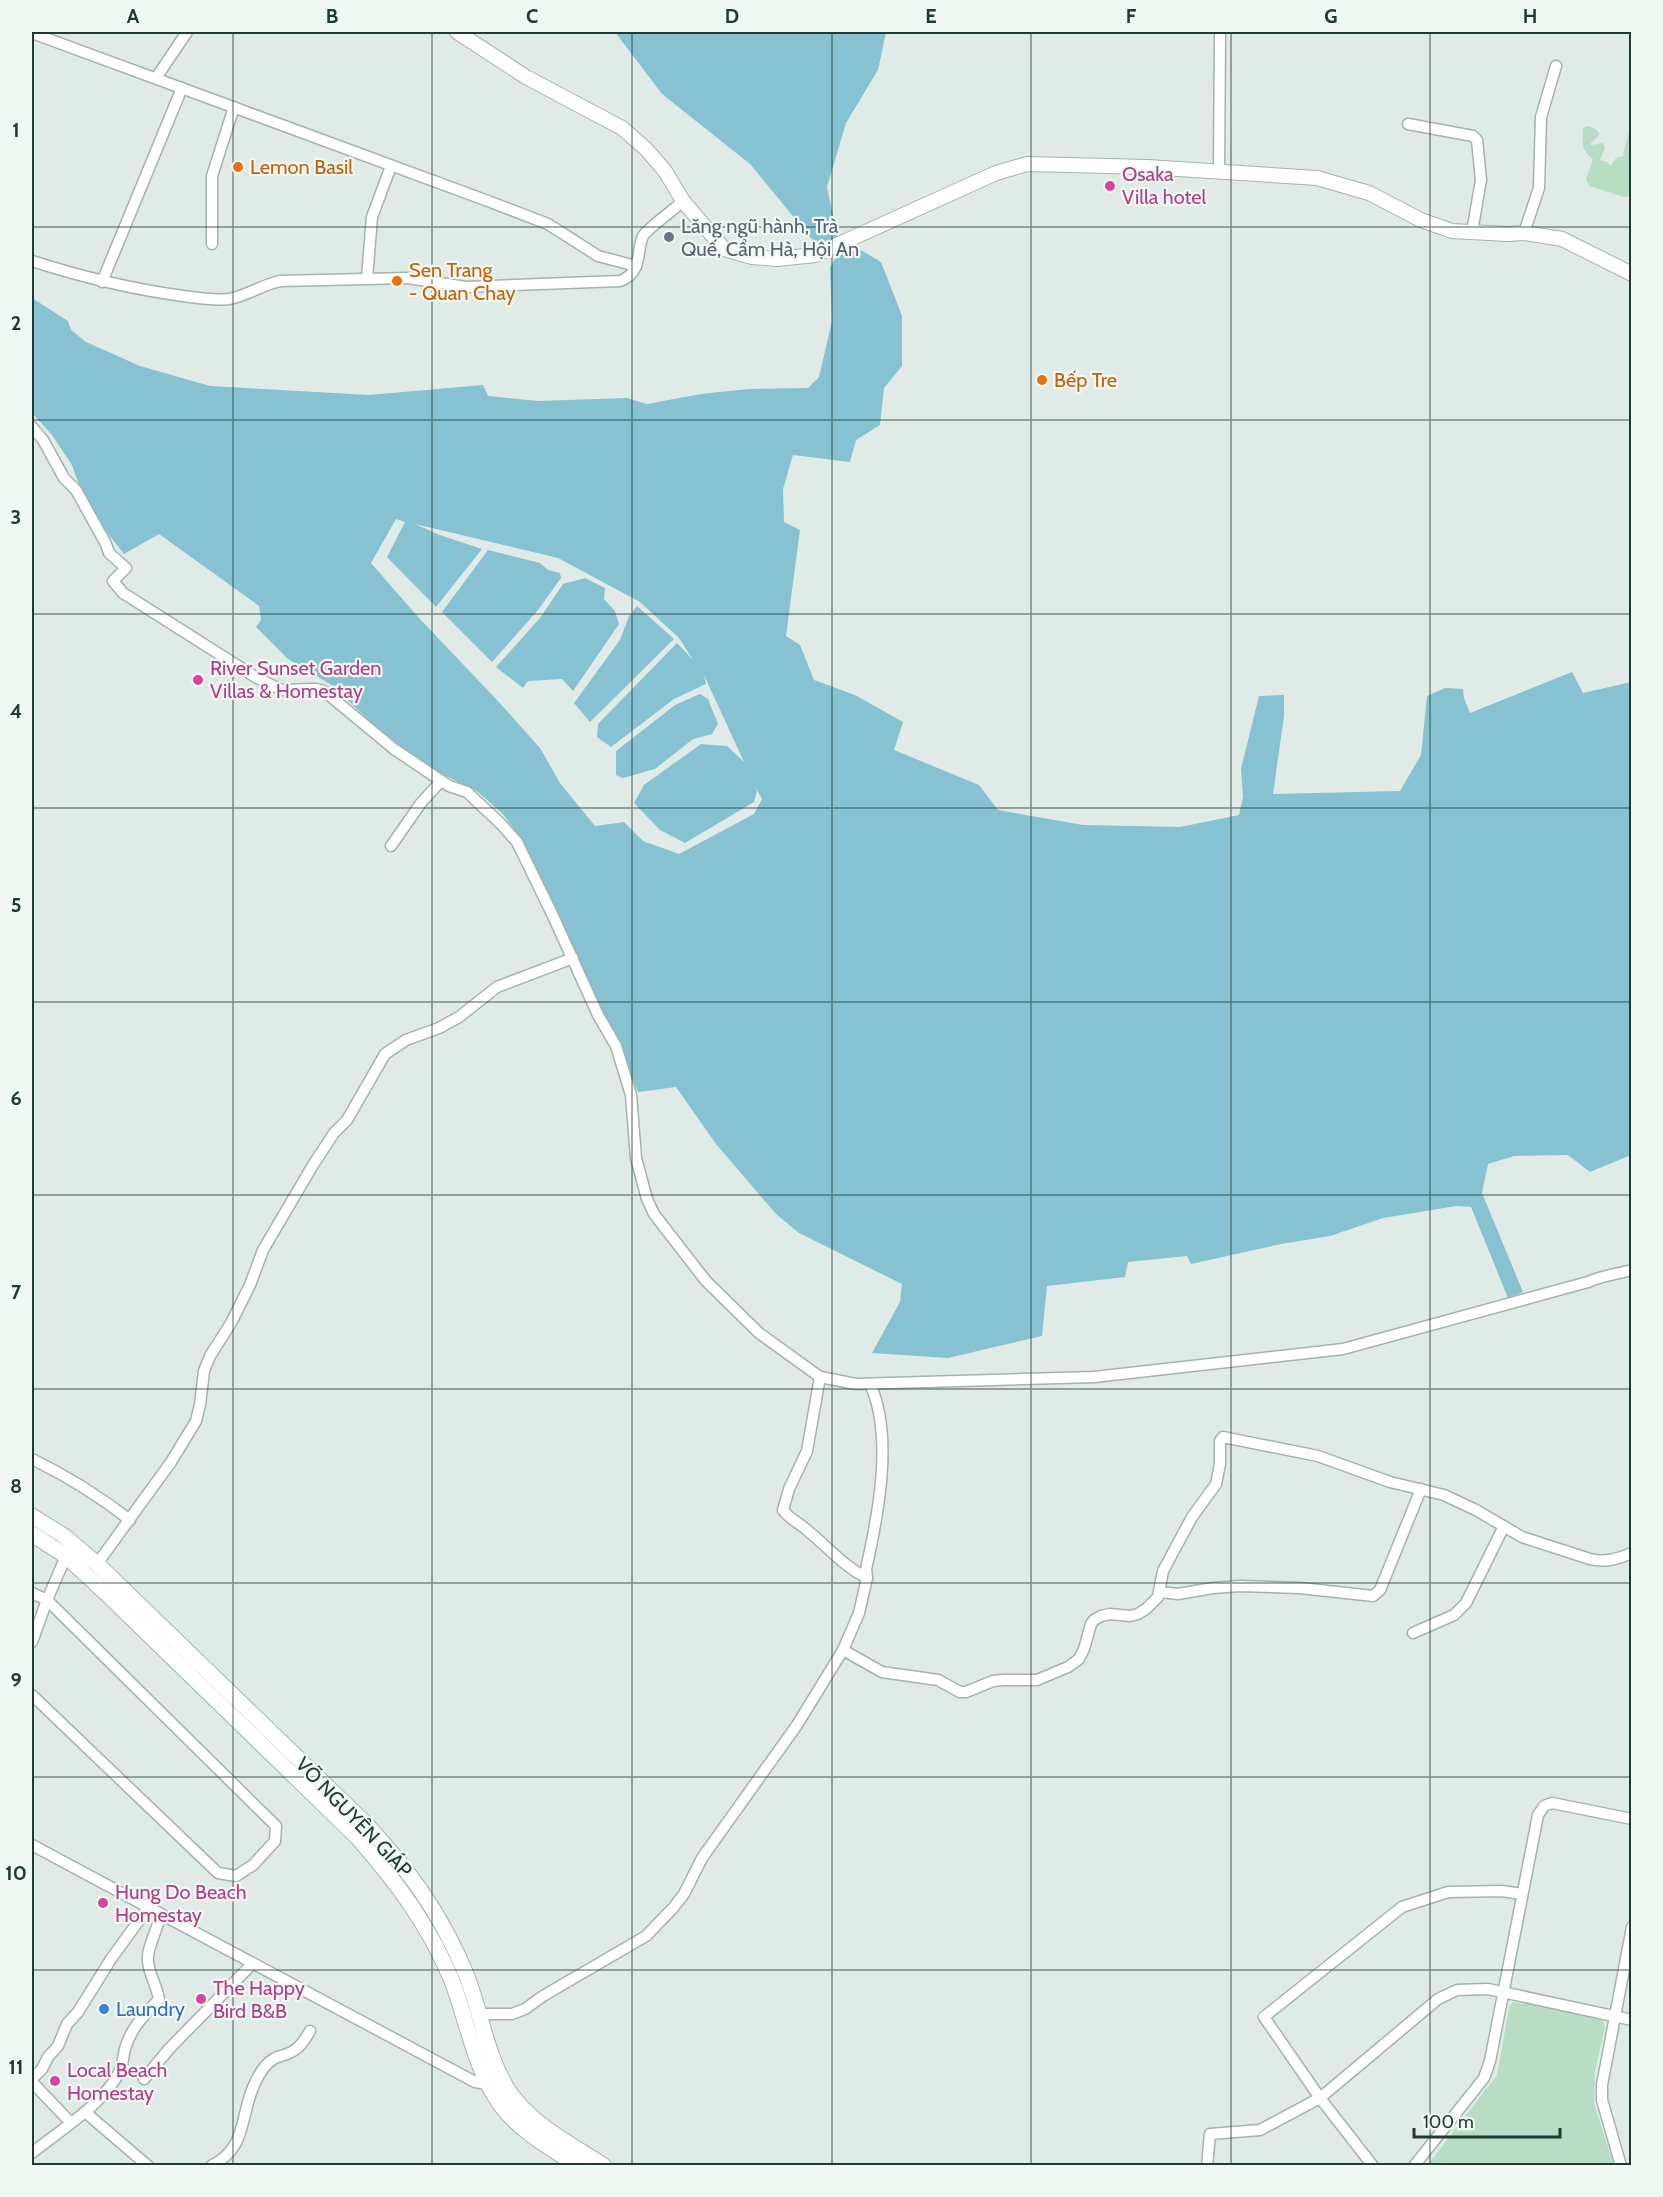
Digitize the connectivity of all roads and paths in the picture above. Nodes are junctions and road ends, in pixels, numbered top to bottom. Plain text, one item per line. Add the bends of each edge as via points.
1 (187, 32) edge
2 (457, 32) edge
3 (1220, 32) edge
4 (32, 33) edge
5 (1556, 66) dead end
6 (156, 78) junction
7 (182, 88) junction
8 (234, 107) junction
9 (1408, 123) dead end
10 (392, 166) junction
11 (1219, 171) junction
12 (683, 201) junction
13 (1473, 232) junction
14 (1524, 233) junction
15 (212, 244) dead end
16 (32, 261) edge
17 (636, 266) junction
18 (1632, 274) edge
19 (367, 278) junction
20 (102, 282) junction
21 (32, 427) edge
22 (441, 781) junction
23 (391, 846) dead end
24 (573, 958) junction
25 (1632, 1270) edge
26 (820, 1377) junction
27 (870, 1384) junction
28 (32, 1459) edge
29 (1421, 1489) junction
30 (32, 1516) edge
31 (130, 1520) junction
32 (1504, 1526) junction
33 (32, 1534) edge
34 (70, 1551) junction
35 (1632, 1553) edge
36 (97, 1564) junction
37 (867, 1578) junction
38 (1160, 1592) junction
39 (32, 1593) edge
40 (47, 1600) junction
41 (1413, 1633) dead end
42 (32, 1642) edge
43 (843, 1650) junction
44 (32, 1695) edge
45 (1632, 1819) edge
46 (32, 1845) edge
47 (1522, 1894) junction
48 (148, 1908) junction
49 (161, 1914) junction
50 (1632, 1927) edge
51 (252, 1964) junction
52 (1503, 1992) junction
53 (480, 2014) junction
54 (1613, 2016) junction
55 (1632, 2020) edge
56 (310, 2031) dead end
57 (144, 2079) dead end
58 (32, 2080) edge
59 (487, 2084) junction
60 (1320, 2098) junction
61 (85, 2112) junction
62 (70, 2122) junction
63 (32, 2153) edge
64 (148, 2166) edge
65 (211, 2166) edge
66 (578, 2166) edge
67 (604, 2166) edge
68 (1207, 2166) edge
69 (1373, 2166) edge
70 (1414, 2166) edge
71 (1621, 2166) edge

1 - 6 street
2 - 12 street via 526,77 622,128 665,171
3 - 11 street
4 - 6 street
5 - 14 street via 1541,117 1539,188
6 - 7 street
7 - 8 street
7 - 20 street
8 - 10 street
8 - 15 street via 212,176
9 - 13 street via 1477,140 1481,180
10 - 17 street via 548,224 598,256
10 - 19 street via 372,217
11 - 12 street via 1027,164 996,173 815,255 777,259 724,249
11 - 13 street via 1317,178 1369,193 1434,225
12 - 17 street via 643,236
13 - 14 street
14 - 18 street via 1562,239
16 - 20 street
17 - 19 street via 620,281 466,287 408,278
19 - 20 street via 280,281 228,299 140,291
21 - 22 street via 76,490 109,553 126,568 113,581 123,593 257,678 282,690 324,691 394,749
22 - 23 street
22 - 24 street via 467,792 517,842
24 - 26 street via 624,1068 632,1095 636,1158 654,1214 718,1294 759,1333
24 - 31 street via 497,987 459,1017 406,1040 385,1054 263,1250 236,1314 204,1371 196,1421
25 - 27 street via 1343,1349 1094,1377
26 - 27 street
26 - 37 street via 807,1451 783,1510 839,1560
27 - 37 street via 879,1407 882,1466
28 - 31 street via 66,1475
29 - 32 street via 1444,1495
29 - 38 street via 1380,1590 1372,1596 1240,1586 1178,1594
29 - 38 street via 1318,1456 1222,1437 1216,1484 1192,1517 1163,1571
30 - 34 main road, VÕ NGUYÊN GIÁP
31 - 36 street
32 - 35 street via 1522,1537 1600,1562
32 - 41 street via 1467,1603 1454,1615
33 - 34 main road, VÕ NGUYÊN GIÁP
34 - 36 main road, VÕ NGUYÊN GIÁP
34 - 40 street
34 - 59 main road, VÕ NGUYÊN GIÁP via 109,1596 340,1820 408,1898 450,1978
36 - 53 main road, VÕ NGUYÊN GIÁP via 366,1824 403,1865 437,1915
37 - 43 street via 859,1613
38 - 43 street via 1138,1614 1110,1614 1094,1620 1079,1659 1037,1680 993,1681 960,1692 938,1680 882,1672
39 - 40 street
40 - 42 street
40 - 44 street via 276,1826 275,1841 241,1874 218,1873
43 - 53 street via 796,1725 702,1858 684,1894 659,1923 629,1947 525,2009 512,2014
45 - 47 street via 1552,1803 1544,1806 1538,1815
46 - 48 street
47 - 52 street
47 - 60 street via 1448,1892 1401,1907 1264,2017
48 - 49 street
48 - 58 street
49 - 51 street
49 - 61 street via 147,1955 159,1999 136,2024 120,2070
50 - 54 street
51 - 57 street
51 - 59 street via 475,2082
52 - 54 street
52 - 60 street via 1457,1990 1438,1999
52 - 70 street via 1484,2078
53 - 67 main road, VÕ NGUYÊN GIÁP via 508,2090 545,2127
54 - 55 street
54 - 71 street via 1602,2100
56 - 65 street via 298,2048 268,2063 254,2084 236,2146
58 - 62 street
59 - 66 main road, VÕ NGUYÊN GIÁP via 517,2122
60 - 68 street via 1260,2130 1210,2134
60 - 69 street
61 - 62 street
61 - 64 street
62 - 63 street

